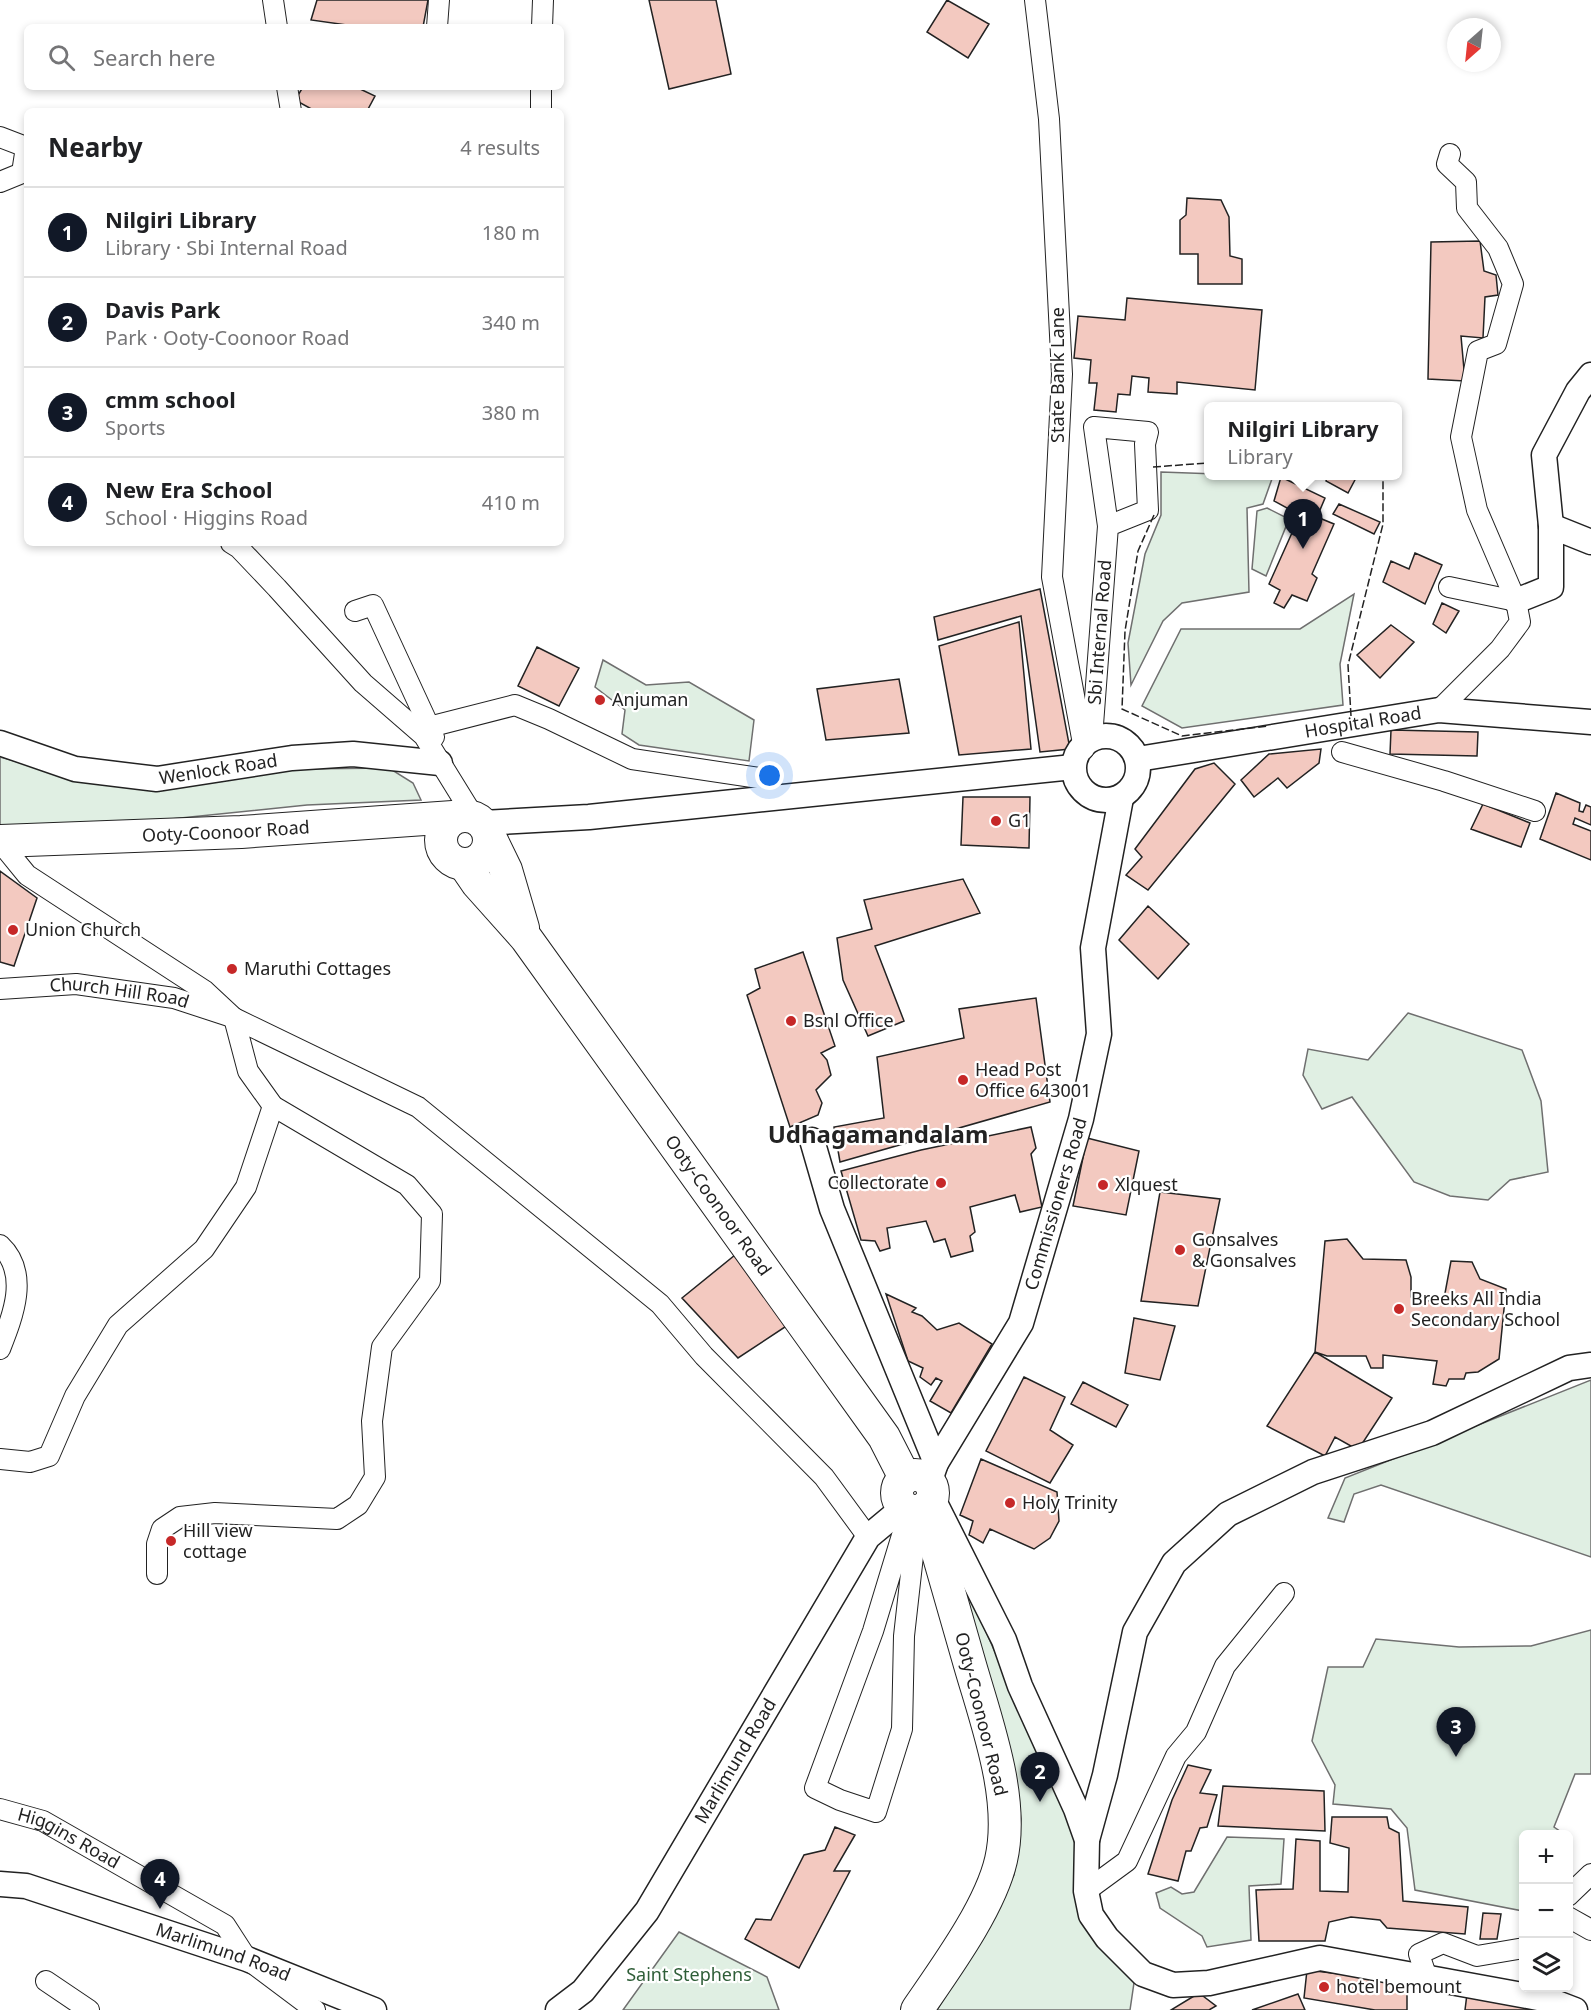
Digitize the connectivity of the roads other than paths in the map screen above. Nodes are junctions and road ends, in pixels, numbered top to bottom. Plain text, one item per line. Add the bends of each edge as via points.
1 (273, 0) edge
2 (440, 0) edge
3 (543, 0) edge
4 (1035, 0) edge
5 (277, 24) edge
6 (437, 24) edge
7 (542, 24) edge
8 (288, 90) edge
9 (541, 90) edge
10 (290, 108) edge
11 (541, 108) edge
12 (0, 137) edge
13 (24, 146) edge
14 (1450, 154) dead end
15 (24, 160) edge
16 (0, 182) edge
17 (1591, 375) edge
18 (1108, 526) junction
19 (1551, 526) junction
20 (1591, 542) edge
21 (236, 546) edge
22 (1449, 587) dead end
23 (1516, 601) junction
24 (355, 611) dead end
25 (1439, 710) junction
26 (1591, 722) edge
27 (429, 727) junction
28 (0, 743) edge
29 (1083, 751) junction
30 (1342, 752) dead end
31 (1138, 759) junction
32 (440, 763) junction
33 (759, 778) dead end
34 (1121, 798) junction
35 (1535, 812) dead end
36 (365, 823) junction
37 (475, 823) junction
38 (0, 841) edge
39 (453, 855) junction
40 (526, 938) junction
41 (0, 989) edge
42 (234, 1018) junction
43 (273, 1106) junction
44 (812, 1140) dead end
45 (0, 1245) edge
46 (0, 1349) edge
47 (1591, 1365) edge
48 (0, 1459) edge
49 (920, 1495) junction
50 (868, 1537) junction
51 (157, 1574) dead end
52 (1284, 1593) dead end
53 (0, 1809) edge
54 (1087, 1840) junction
55 (1591, 1874) edge
56 (0, 1884) edge
57 (1086, 1891) junction
58 (1573, 1892) edge
59 (1573, 1919) edge
60 (1591, 1930) edge
61 (1519, 1949) edge
62 (247, 1959) junction
63 (1427, 1978) junction
64 (46, 1981) dead end
65 (89, 2010) edge
66 (315, 2010) edge
67 (374, 2010) edge
68 (558, 2010) edge
69 (917, 2010) edge
70 (1575, 2010) edge

1 - 5 street
2 - 6 street
3 - 7 street
4 - 29 street, State Bank Lane via 1049,119 1062,374 1052,577
8 - 10 street
9 - 11 street
12 - 13 street
14 - 23 street via 1447,164 1466,182 1467,208 1498,248 1513,284 1496,344 1478,351 1461,437 1477,510
15 - 16 street via 22,173
17 - 19 street via 1578,391 1544,455
18 - 18 street, Sbi Internal Road via 1094,427 1148,432 1148,510
18 - 29 street, Sbi Internal Road
19 - 20 street
19 - 23 street via 1551,587
21 - 32 street via 363,682 424,736
22 - 23 street
23 - 25 street via 1520,622 1500,649
24 - 27 street via 373,605
25 - 26 street, Hospital Road
25 - 31 street, Hospital Road
27 - 32 street
27 - 33 street via 515,705 632,759
28 - 32 street, Wenlock Road via 75,769 157,779 292,758 342,755
29 - 31 street via 1104,735 1124,741
29 - 34 street via 1082,791 1101,801
29 - 37 street via 588,817
30 - 35 street
31 - 34 street via 1133,787
32 - 37 street
34 - 49 street, Commissioners Road via 1093,948 1099,1034 1081,1119 1021,1323
36 - 37 highway, Ooty-Coonoor Road
36 - 38 highway, Ooty-Coonoor Road
36 - 39 highway
37 - 39 highway via 441,833
37 - 39 highway via 487,850 480,859
37 - 40 highway, Ooty-Coonoor Road via 506,870
38 - 42 street via 27,875 205,991
39 - 40 highway, Ooty-Coonoor Road
40 - 49 highway, Ooty-Coonoor Road via 884,1437
41 - 42 street, Church Hill Road via 76,984 174,998
42 - 43 street via 248,1071
42 - 50 street via 418,1107 660,1304 704,1356 824,1478
43 - 48 street via 246,1187 204,1249 118,1325 75,1396 49,1456 30,1462
43 - 51 street via 407,1185 432,1214 430,1281 382,1347 372,1421 375,1477 358,1506 337,1519 215,1513 180,1517 162,1529 157,1544
44 - 49 street
45 - 46 street via 9,1254 18,1279 11,1321
47 - 54 street via 1569,1368 1432,1433 1313,1472 1228,1514 1174,1563 1135,1632
49 - 49 street via 904,1636 902,1730 876,1812 815,1788
49 - 50 street, Marlimund Road
49 - 54 street via 1004,1640
49 - 69 highway, Ooty-Coonoor Road via 990,1735 1006,1813 1002,1859 993,1888
50 - 68 street, Marlimund Road via 647,1911 584,1991
52 - 57 street via 1225,1666 1196,1732 1176,1756 1127,1861
53 - 62 street, Higgins Road via 43,1821 225,1925
54 - 57 street
55 - 58 street
56 - 62 street, Marlimund Road via 26,1886
57 - 63 street via 1091,1915 1107,1938 1143,1974 1173,1985 1209,1983 1320,1958
59 - 60 street
61 - 63 street via 1477,1956 1443,1943 1419,1954
62 - 66 street
62 - 67 street, Marlimund Road
63 - 70 street via 1549,2000
64 - 65 street

